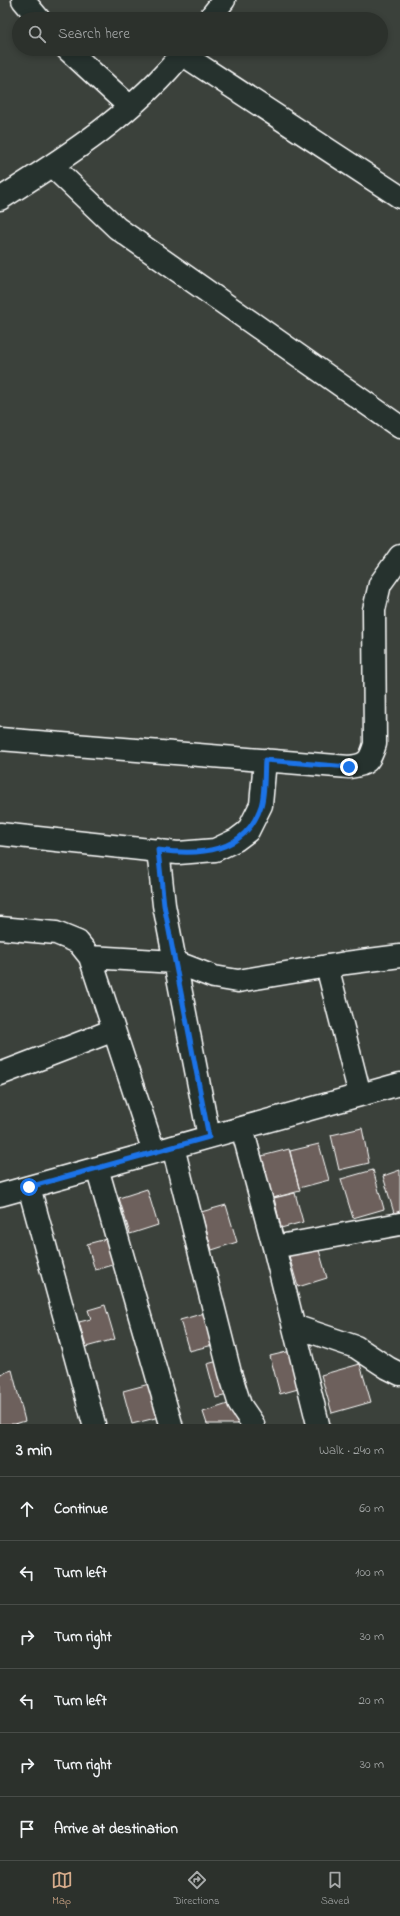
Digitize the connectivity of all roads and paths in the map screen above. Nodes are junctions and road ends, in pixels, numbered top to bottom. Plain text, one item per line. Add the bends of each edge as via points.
1 (23, 0) edge
2 (224, 0) edge
3 (33, 12) edge
4 (215, 12) edge
5 (75, 56) edge
6 (179, 56) edge
7 (191, 56) edge
8 (130, 107) junction
9 (52, 166) junction
10 (400, 197) edge
11 (0, 199) edge
12 (400, 427) edge
13 (400, 556) edge
14 (0, 739) edge
15 (265, 760) junction
16 (0, 834) edge
17 (158, 850) junction
18 (0, 928) edge
19 (400, 956) edge
20 (90, 957) junction
21 (174, 962) junction
22 (327, 966) junction
23 (114, 1030) junction
24 (0, 1074) edge
25 (400, 1084) edge
26 (360, 1095) junction
27 (242, 1128) junction
28 (209, 1137) junction
29 (163, 1150) junction
30 (97, 1168) junction
31 (29, 1187) junction
32 (0, 1195) edge
33 (400, 1224) edge
34 (274, 1247) junction
35 (294, 1326) junction
36 (400, 1374) edge
37 (94, 1424) edge
38 (171, 1424) edge
39 (253, 1424) edge
40 (318, 1424) edge

1 - 3 street
2 - 4 street
5 - 8 street
6 - 8 street
7 - 10 street
8 - 9 street
9 - 11 street
9 - 12 street via 117,228
13 - 15 street via 380,584 374,610 375,744 372,756 363,765 349,767
14 - 15 street
15 - 17 street via 261,805 248,831 215,850 178,853
16 - 17 street
17 - 21 street
18 - 20 street via 56,933 78,942
19 - 22 street
20 - 21 street
20 - 23 street
21 - 22 street via 214,977 238,981
21 - 28 street
22 - 26 street
23 - 24 street
23 - 29 street
25 - 26 street
26 - 27 street
27 - 28 street
27 - 34 street
28 - 29 street
29 - 30 street
29 - 39 street via 240,1405
30 - 31 street
30 - 38 street
31 - 32 street
31 - 37 street
33 - 34 street
34 - 35 street
35 - 36 street via 356,1347
35 - 40 street

